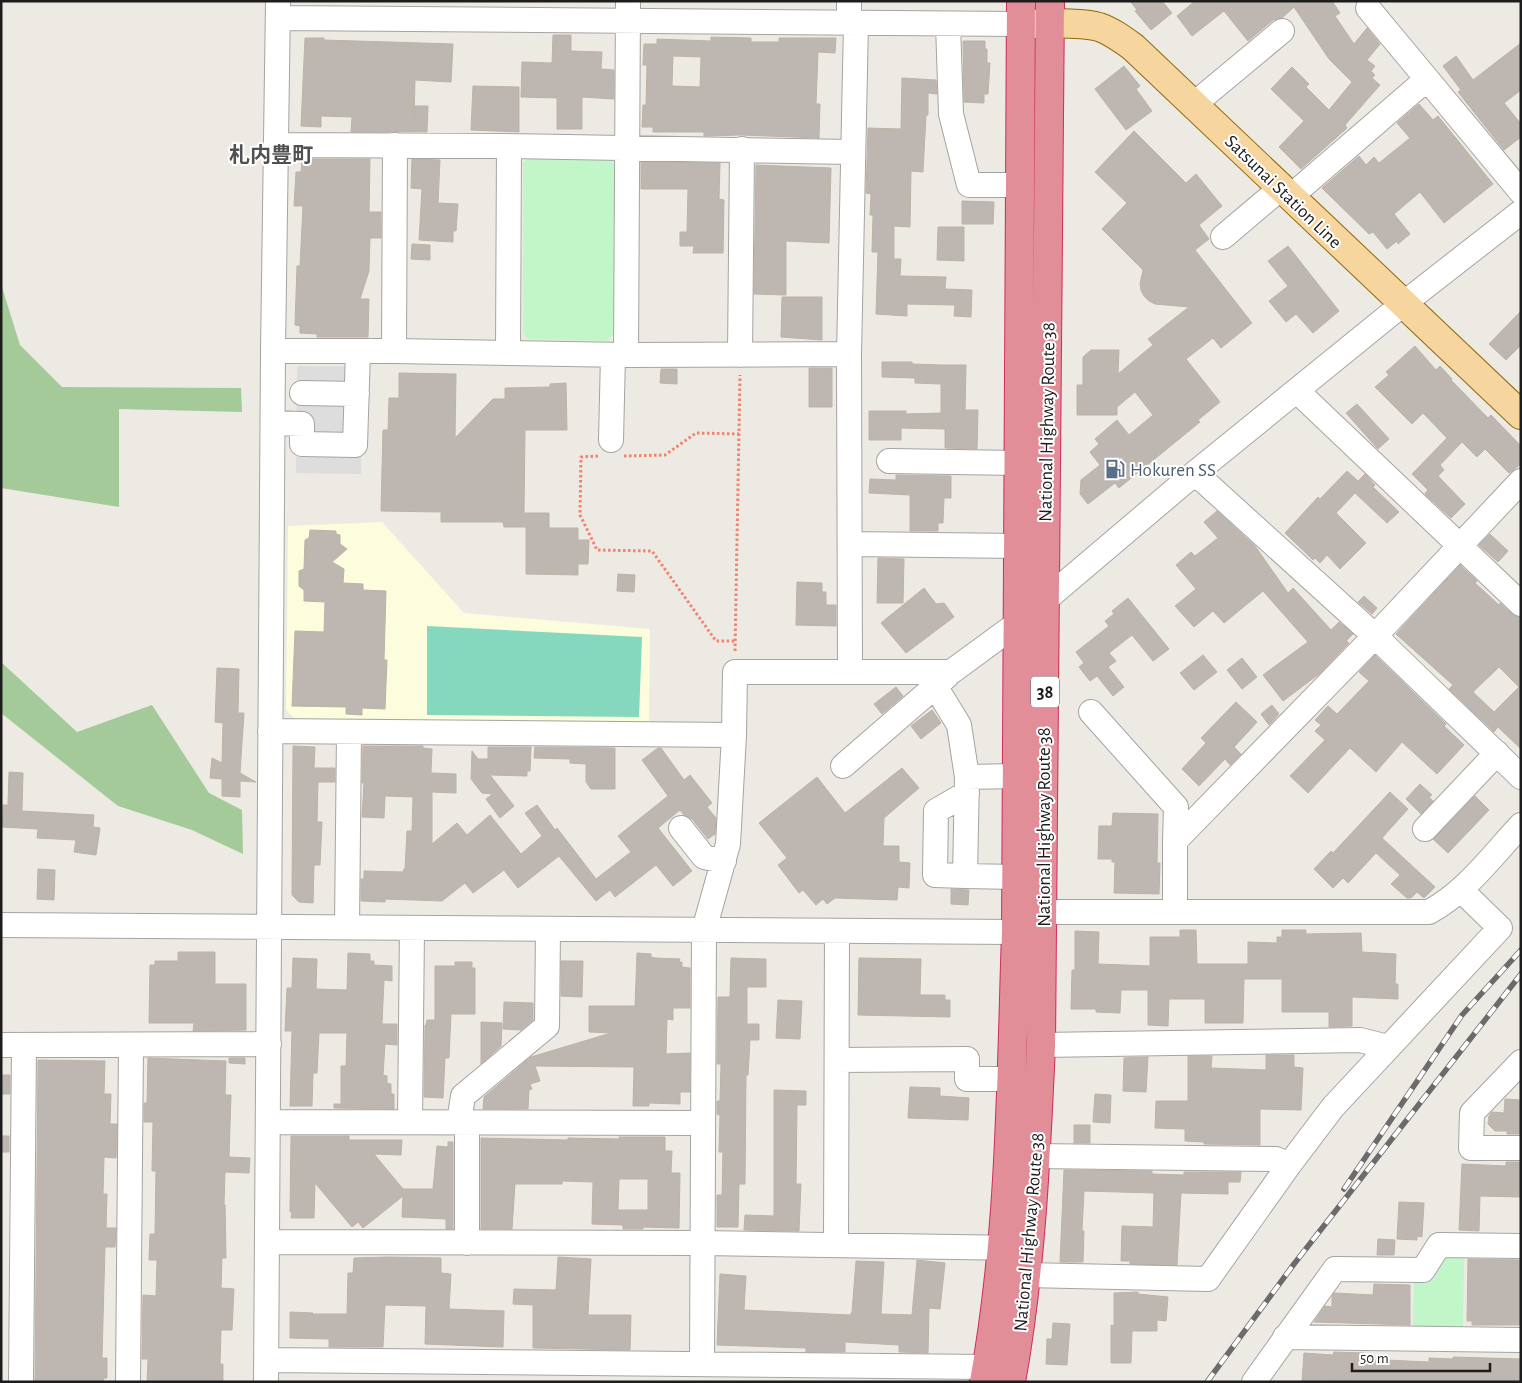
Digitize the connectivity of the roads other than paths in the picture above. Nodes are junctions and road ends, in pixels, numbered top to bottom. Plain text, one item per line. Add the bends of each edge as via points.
1 (1368, 8) dead end
2 (278, 9) edge
3 (628, 10) edge
4 (1021, 12) edge
5 (1050, 13) edge
6 (851, 16) edge
7 (948, 24) junction
8 (1282, 31) dead end
9 (1428, 78) junction
10 (1193, 104) junction
11 (276, 145) junction
12 (395, 145) junction
13 (509, 146) junction
14 (626, 147) junction
15 (742, 149) junction
16 (852, 152) junction
17 (1020, 185) junction
18 (1286, 192) junction
19 (1521, 192) edge
20 (1518, 219) edge
21 (1223, 237) dead end
22 (1404, 304) junction
23 (273, 351) junction
24 (358, 351) junction
25 (394, 351) junction
26 (508, 353) junction
27 (849, 354) junction
28 (620, 355) junction
29 (740, 355) junction
30 (1297, 391) junction
31 (302, 393) dead end
32 (357, 394) junction
33 (1521, 415) edge
34 (273, 423) junction
35 (610, 451) road end
36 (889, 461) dead end
37 (1019, 463) junction
38 (1195, 474) junction
39 (1521, 481) edge
40 (850, 544) junction
41 (1460, 545) junction
42 (1018, 546) junction
43 (1045, 599) junction
44 (1521, 604) edge
45 (1018, 623) junction
46 (1375, 636) junction
47 (850, 672) junction
48 (943, 679) junction
49 (1091, 712) dead end
50 (270, 731) junction
51 (349, 732) junction
52 (734, 735) junction
53 (1497, 754) junction
54 (842, 766) dead end
55 (1017, 776) junction
56 (1521, 777) edge
57 (967, 785) junction
58 (1521, 825) edge
59 (681, 828) dead end
60 (1425, 828) dead end
61 (1175, 841) junction
62 (724, 861) junction
63 (1016, 877) junction
64 (1461, 890) junction
65 (1174, 911) junction
66 (1043, 912) junction
67 (1, 925) edge
68 (269, 926) junction
69 (347, 928) junction
70 (412, 928) junction
71 (548, 929) junction
72 (704, 930) junction
73 (837, 931) junction
74 (1016, 932) junction
75 (269, 1044) junction
76 (13, 1045) edge
77 (131, 1045) junction
78 (1041, 1045) junction
79 (1388, 1047) junction
80 (837, 1060) junction
81 (1516, 1076) edge
82 (1012, 1079) junction
83 (268, 1122) junction
84 (410, 1122) junction
85 (463, 1122) junction
86 (703, 1123) junction
87 (1521, 1148) edge
88 (1036, 1156) junction
89 (1289, 1164) junction
90 (267, 1242) junction
91 (467, 1243) junction
92 (702, 1243) junction
93 (836, 1245) junction
94 (1521, 1246) edge
95 (1002, 1248) junction
96 (1030, 1248) junction
97 (1026, 1275) junction
98 (1286, 1336) junction
99 (1521, 1340) edge
100 (702, 1364) junction
101 (266, 1371) edge
102 (985, 1374) edge
103 (21, 1382) edge
104 (128, 1382) edge
105 (1011, 1382) edge
106 (1254, 1382) edge

1 - 9 street
2 - 3 street
2 - 11 street
3 - 6 street
3 - 14 street
4 - 5 main road, Satsunai Station Line
4 - 7 street
4 - 17 highway, National Highway Route 38 / 38
5 - 10 main road, Satsunai Station Line via 1071,24 1098,27 1116,36
5 - 43 highway, National Highway Route 38 / 38
6 - 7 street
6 - 16 street
7 - 17 street via 951,114 968,185
8 - 10 street
9 - 18 street
9 - 19 street
10 - 18 main road, Satsunai Station Line
11 - 12 street
11 - 23 street
12 - 13 street
12 - 25 street
13 - 14 street
13 - 26 street
14 - 15 street
14 - 28 street
15 - 16 street
15 - 29 street
16 - 27 street
17 - 37 highway, National Highway Route 38 / 38
18 - 21 street
18 - 22 main road, Satsunai Station Line
20 - 22 street
22 - 30 street
22 - 33 main road, Satsunai Station Line
23 - 24 street
23 - 34 street
24 - 25 street
24 - 32 street
25 - 26 street
26 - 28 street
27 - 29 street
27 - 40 street
28 - 29 street
28 - 35 street
30 - 38 street
30 - 41 street
31 - 32 street
32 - 34 street via 355,445 302,444 302,424
34 - 50 street
36 - 37 street
37 - 42 highway, National Highway Route 38 / 38
38 - 43 street
38 - 46 street
39 - 41 street
40 - 42 street
40 - 47 street
41 - 44 street
41 - 46 street
42 - 45 highway, National Highway Route 38 / 38
43 - 45 street
43 - 66 highway, National Highway Route 38 / 38
45 - 48 street
45 - 55 highway, National Highway Route 38 / 38
46 - 53 street
46 - 61 street
47 - 48 street
47 - 52 street via 735,672
48 - 54 street
48 - 57 street via 959,725
49 - 61 street via 1176,807
50 - 51 street
50 - 68 street
51 - 52 street
51 - 69 street
52 - 62 street via 728,844
53 - 56 street
53 - 60 street
55 - 57 street
55 - 63 highway, National Highway Route 38 / 38
57 - 63 street via 936,811 935,875
58 - 64 street
59 - 62 street via 704,857
61 - 65 street
62 - 72 street
63 - 74 highway, National Highway Route 38 / 38
64 - 65 street via 1429,912
64 - 79 street via 1500,928
65 - 66 street
66 - 74 street
66 - 78 highway, National Highway Route 38 / 38
67 - 68 street
68 - 69 street
68 - 75 street
69 - 70 street
70 - 71 street
70 - 84 street
71 - 72 street
71 - 85 street via 547,1026 463,1096
72 - 73 street
72 - 86 street
73 - 74 street
73 - 80 street
74 - 82 highway, National Highway Route 38 / 38
75 - 77 street
75 - 83 street
76 - 77 street
76 - 103 street
77 - 104 street
78 - 79 street via 1360,1040
78 - 88 highway, National Highway Route 38 / 38
79 - 89 street via 1332,1107
80 - 82 street via 967,1059 967,1079
80 - 93 street
81 - 87 street via 1472,1113 1471,1148
82 - 95 highway, National Highway Route 38 / 38
83 - 84 street
83 - 90 street
84 - 85 street
85 - 86 street
85 - 91 street
86 - 92 street
88 - 89 street via 1276,1159
88 - 96 highway, National Highway Route 38 / 38
89 - 97 street via 1208,1279
90 - 91 street
90 - 101 street
91 - 92 street
92 - 93 street
92 - 100 street
93 - 95 street
94 - 98 street via 1439,1245 1423,1270 1335,1269
95 - 96 street
95 - 102 highway, National Highway Route 38 / 38
96 - 97 highway, National Highway Route 38 / 38
97 - 105 highway, National Highway Route 38 / 38
98 - 99 street
98 - 106 street
100 - 101 street
100 - 102 street

